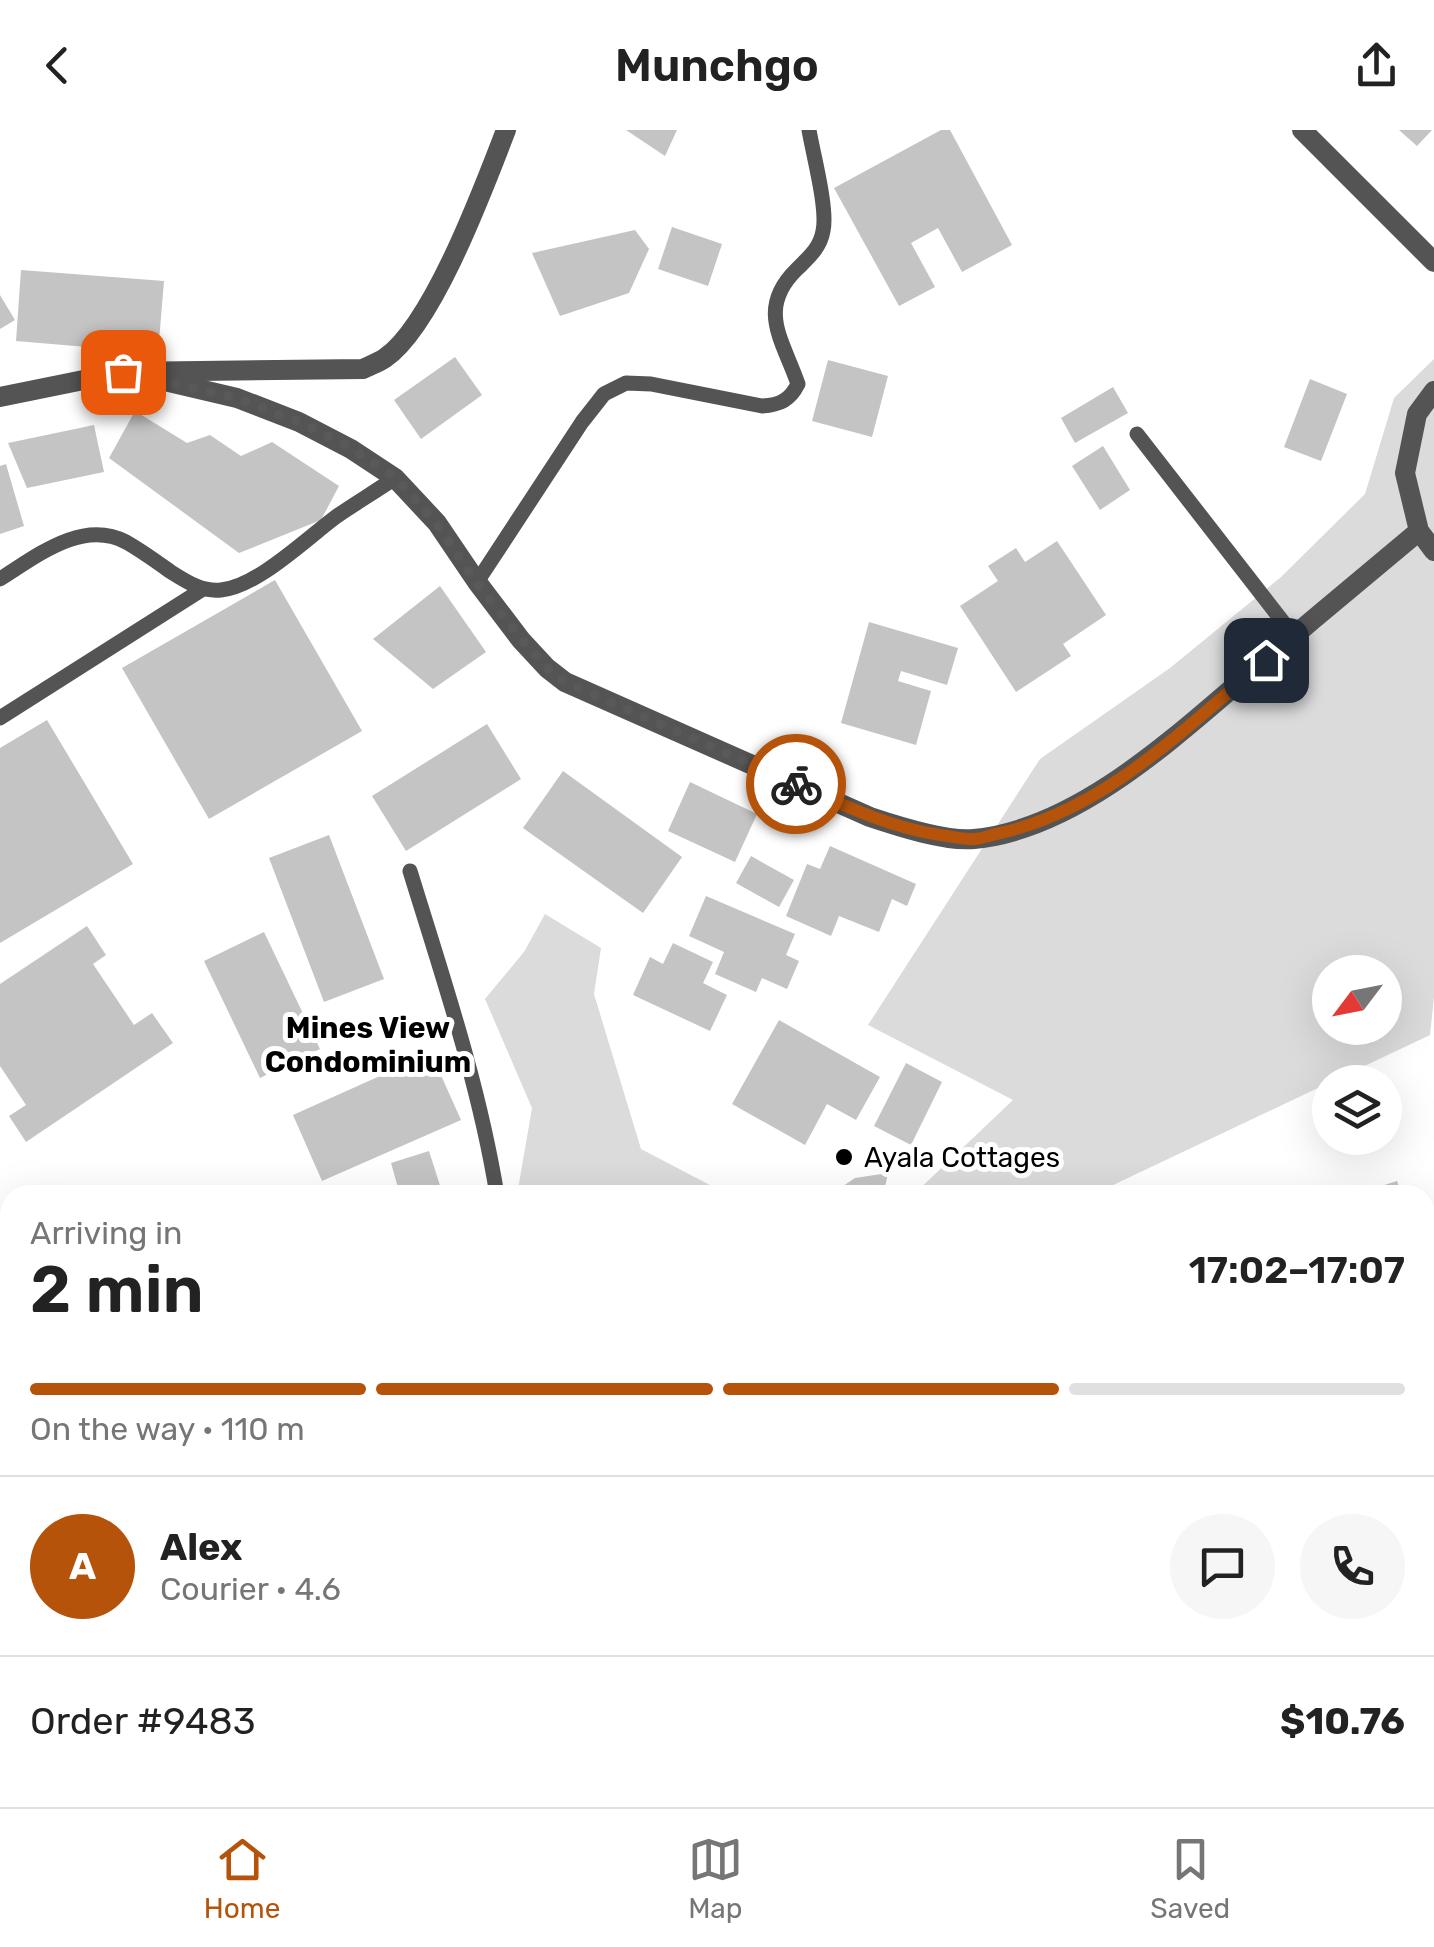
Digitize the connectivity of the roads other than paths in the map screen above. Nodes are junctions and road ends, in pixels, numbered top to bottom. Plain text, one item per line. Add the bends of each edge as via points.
1 (506, 130) edge
2 (809, 130) edge
3 (1302, 130) edge
4 (1434, 262) edge
5 (123, 372) junction
6 (1434, 391) edge
7 (0, 397) edge
8 (1138, 434) dead end
9 (396, 478) junction
10 (1419, 531) junction
11 (1434, 552) edge
12 (0, 579) edge
13 (476, 582) junction
14 (203, 590) junction
15 (1294, 636) junction
16 (0, 718) edge
17 (410, 871) dead end
18 (495, 1185) edge

1 - 5 street via 436,292 386,358 363,369
2 - 13 lane via 824,232 785,282 774,317 798,384 792,396 762,406 626,383 604,394
3 - 4 street
5 - 7 street
5 - 9 street via 236,398 299,422
6 - 10 street via 1418,414 1406,472
8 - 15 lane
9 - 13 street
9 - 14 lane via 239,586
10 - 11 street
10 - 15 street
12 - 14 lane via 66,541 96,533 124,540
13 - 15 street via 565,682 870,817 972,840 1080,804 1124,776
14 - 16 lane
17 - 18 lane via 464,1047

